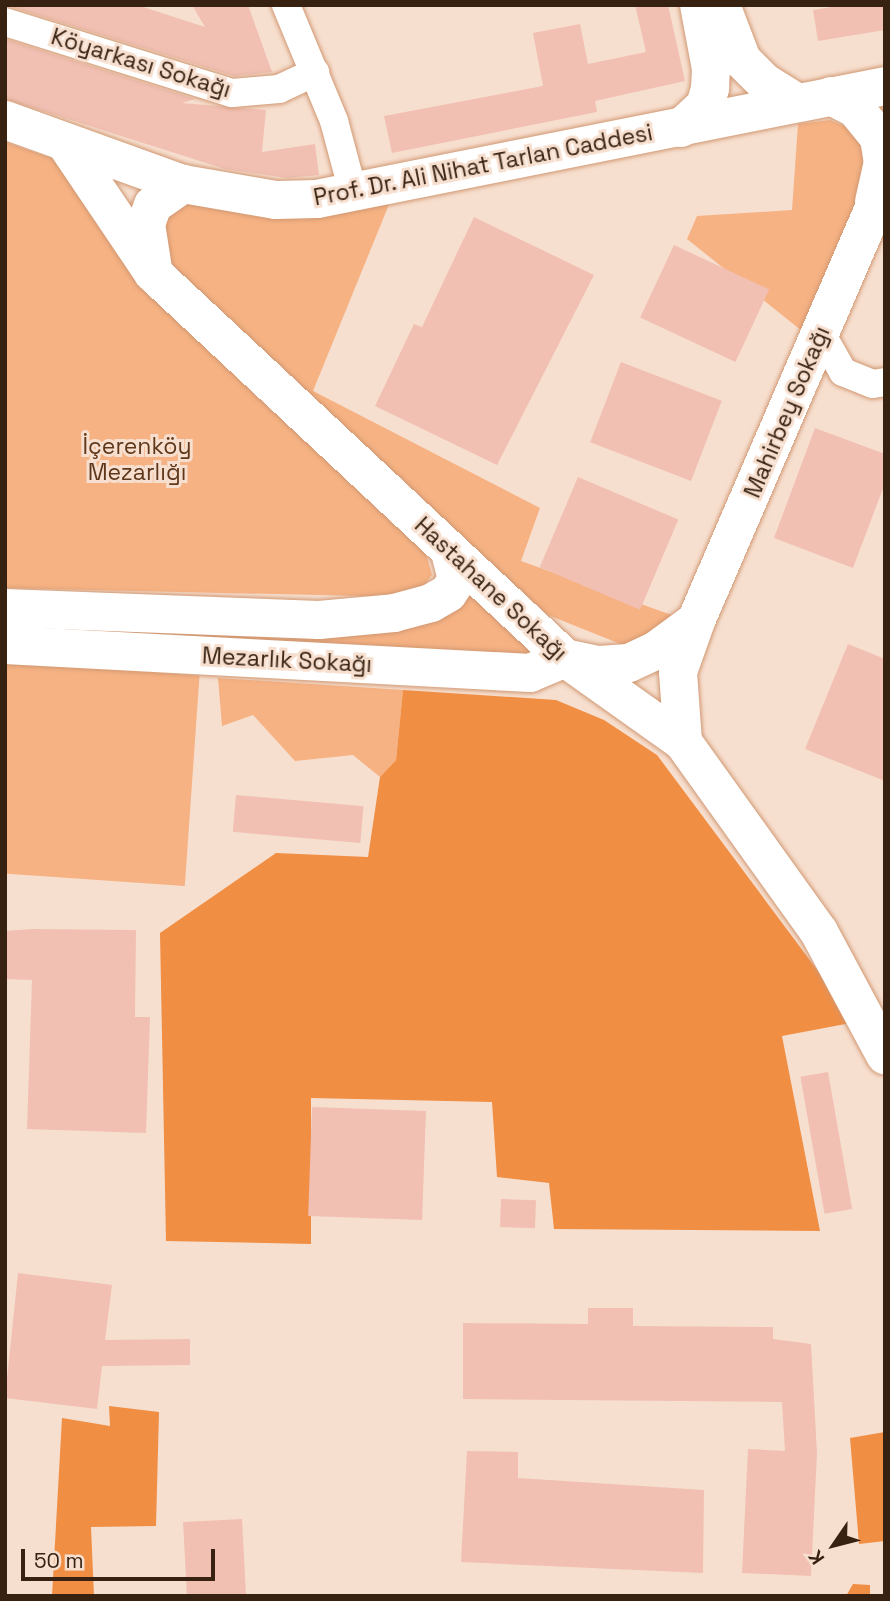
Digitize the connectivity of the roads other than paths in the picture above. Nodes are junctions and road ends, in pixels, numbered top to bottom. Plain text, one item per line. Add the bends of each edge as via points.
1 (286, 5) edge
2 (699, 5) edge
3 (722, 5) edge
4 (5, 22) edge
5 (315, 72) junction
6 (885, 86) edge
7 (831, 96) junction
8 (794, 100) junction
9 (5, 120) edge
10 (681, 128) junction
11 (66, 144) junction
12 (183, 184) junction
13 (353, 192) junction
14 (880, 193) edge
15 (153, 273) junction
16 (821, 333) junction
17 (885, 382) edge
18 (450, 551) junction
19 (5, 608) edge
20 (696, 621) junction
21 (5, 645) edge
22 (565, 658) junction
23 (682, 742) junction
24 (885, 1055) edge

1 - 5 street
2 - 10 main road via 710,88 705,106
3 - 8 main road via 742,60 764,82
4 - 5 street, Köyarkası Sokağı via 232,93 279,89
5 - 13 street
6 - 7 main road, Prof. Dr. Ali Nihat Tarlan Caddesi
7 - 8 main road, Prof. Dr. Ali Nihat Tarlan Caddesi
7 - 14 main road, Mahirbey Sokağı via 855,108 879,138 883,162
8 - 10 main road, Prof. Dr. Ali Nihat Tarlan Caddesi
9 - 11 main road, Prof. Dr. Ali Nihat Tarlan Caddesi
10 - 13 main road, Prof. Dr. Ali Nihat Tarlan Caddesi
11 - 12 main road, Prof. Dr. Ali Nihat Tarlan Caddesi
11 - 15 main road, Hastahane Sokağı
12 - 13 main road, Prof. Dr. Ali Nihat Tarlan Caddesi via 276,200
12 - 15 main road via 153,205 146,224
14 - 16 main road, Mahirbey Sokağı
15 - 18 main road, Hastahane Sokağı
16 - 17 street via 843,372 873,384
16 - 20 main road, Mahirbey Sokağı
18 - 19 main road, Mezarlık Sokağı via 457,580 448,593 431,603 394,612 319,621
18 - 22 main road, Hastahane Sokağı
20 - 22 main road, Mahirbey Sokağı via 656,652 629,663 599,665
20 - 23 main road, Mahirbey Sokağı via 678,672
21 - 22 main road, Mezarlık Sokağı via 530,673
22 - 23 main road, Hastahane Sokağı
23 - 24 main road, Hastahane Sokağı via 819,932

